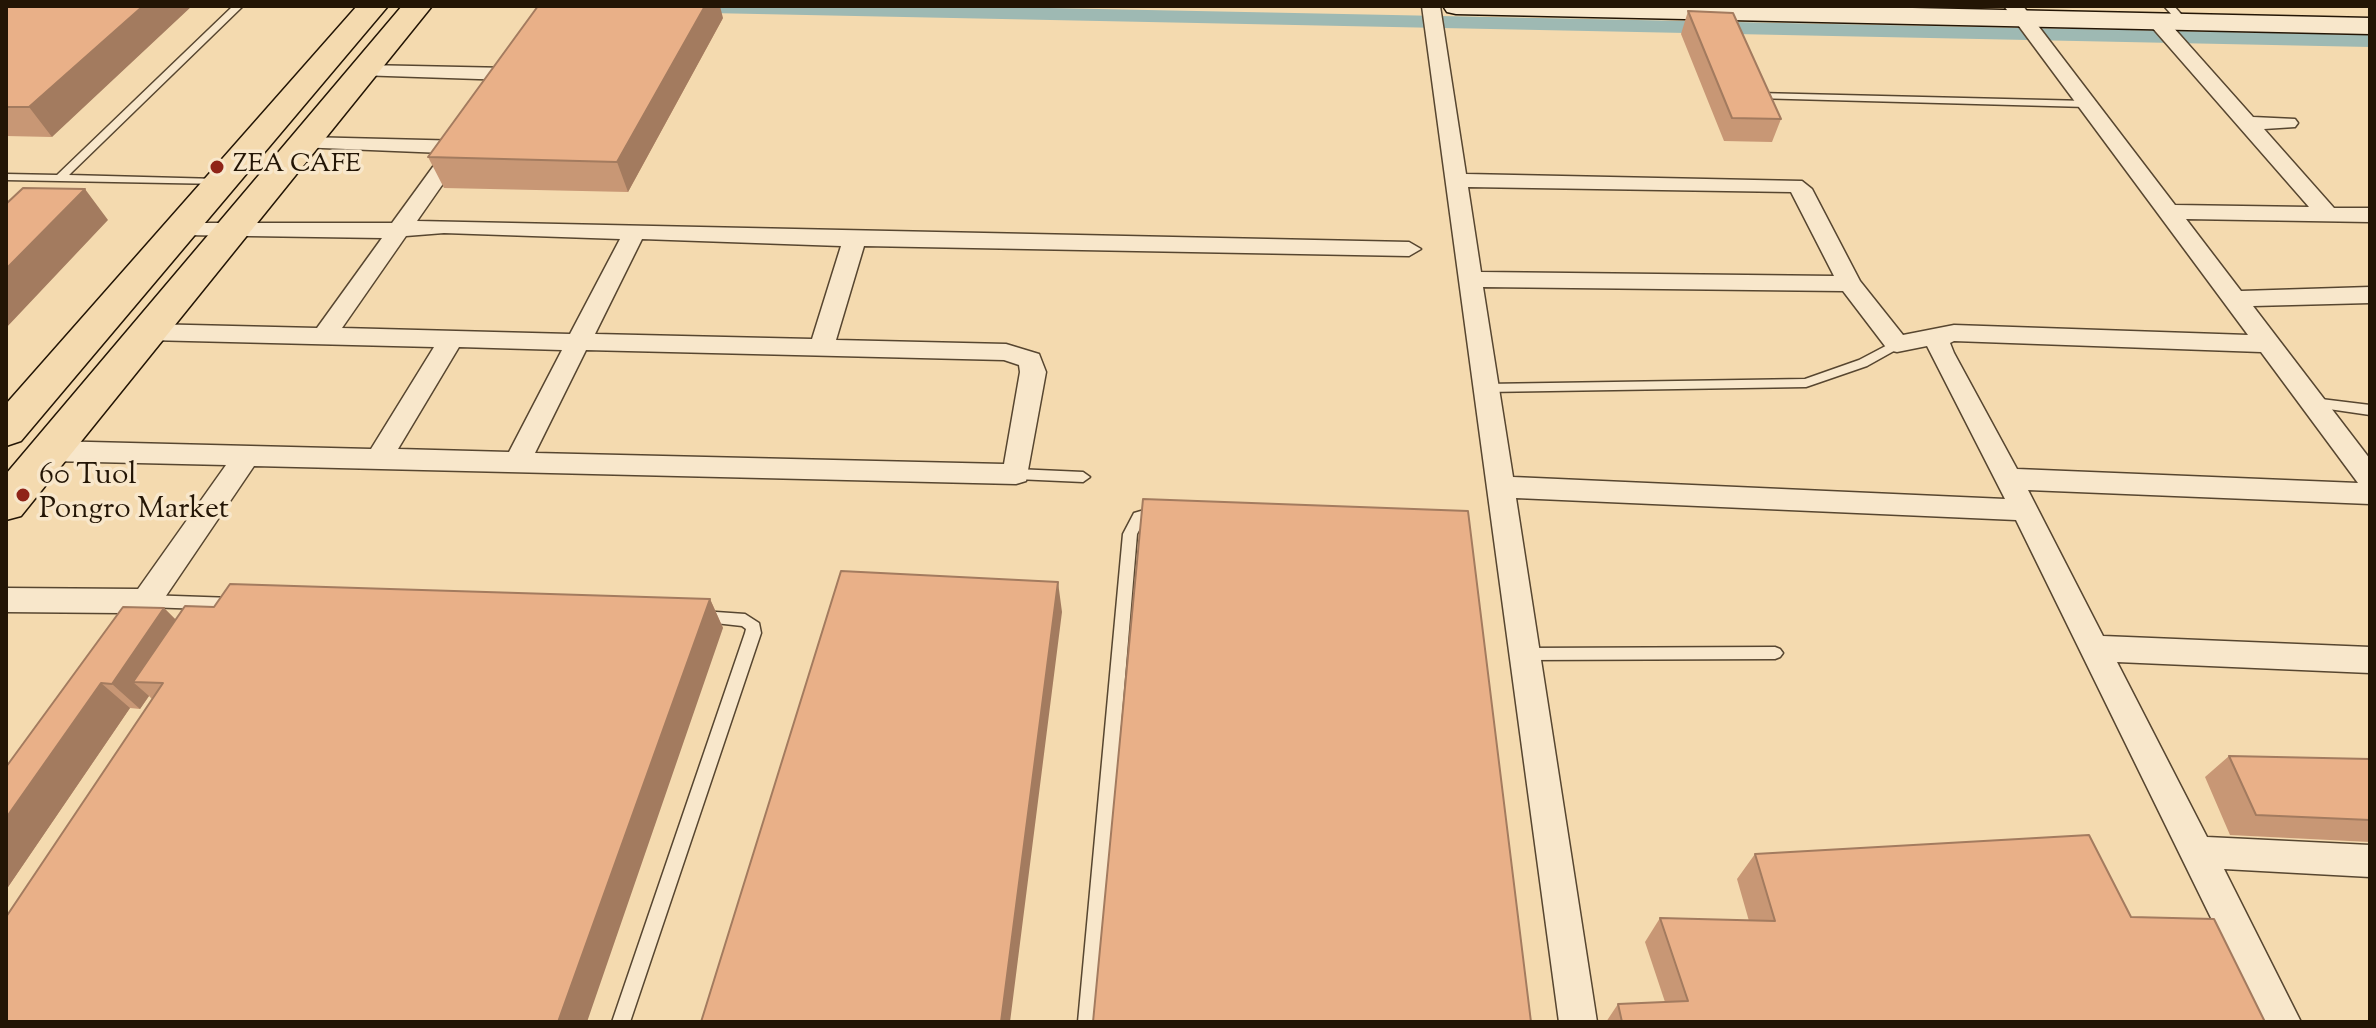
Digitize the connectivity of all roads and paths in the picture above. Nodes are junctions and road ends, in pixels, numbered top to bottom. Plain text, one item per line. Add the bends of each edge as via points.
1 (238, 6) edge
2 (373, 7) edge
3 (416, 7) edge
4 (1438, 12) edge
5 (2026, 22) edge
6 (2171, 25) edge
7 (2370, 26) edge
8 (364, 71) junction
9 (1758, 96) edge
10 (492, 98) edge
11 (2087, 104) junction
12 (474, 123) edge
13 (2246, 123) junction
14 (2288, 123) dead end
15 (305, 143) junction
16 (457, 147) junction
17 (6, 177) edge
18 (1456, 180) junction
19 (62, 182) junction
20 (223, 182) junction
21 (2169, 212) junction
22 (2327, 214) junction
23 (2370, 215) edge
24 (235, 227) junction
25 (183, 228) junction
26 (399, 230) junction
27 (634, 233) junction
28 (855, 239) junction
29 (1409, 249) dead end
30 (1471, 279) junction
31 (1850, 284) junction
32 (2370, 295) edge
33 (2234, 299) junction
34 (148, 332) junction
35 (324, 336) junction
36 (1941, 336) junction
37 (451, 340) junction
38 (578, 343) junction
39 (1897, 344) junction
40 (2269, 344) junction
41 (821, 349) junction
42 (1486, 388) junction
43 (2313, 403) junction
44 (2370, 410) edge
45 (6, 431) edge
46 (50, 451) junction
47 (247, 455) junction
48 (379, 459) junction
49 (517, 462) junction
50 (1016, 474) junction
51 (1083, 477) dead end
52 (2009, 479) junction
53 (2370, 479) edge
54 (1501, 487) junction
55 (2370, 494) edge
56 (6, 504) edge
57 (2025, 510) junction
58 (1182, 512) edge
59 (6, 600) edge
60 (146, 601) junction
61 (254, 604) edge
62 (683, 617) edge
63 (2095, 648) junction
64 (1775, 653) dead end
65 (1525, 654) junction
66 (2370, 660) edge
67 (101, 666) edge
68 (2197, 852) junction
69 (2370, 861) edge
70 (621, 1022) edge
71 (1087, 1022) edge
72 (1578, 1022) edge
73 (2282, 1022) edge

1 - 19 lane
2 - 20 main road
3 - 8 main road
4 - 5 street
4 - 18 street
5 - 6 street
5 - 11 street
6 - 7 street
6 - 13 street
8 - 10 street via 513,68
8 - 15 main road
9 - 11 lane
11 - 21 street
12 - 16 street
13 - 14 street
13 - 22 street
15 - 16 street
15 - 24 main road
16 - 26 street
17 - 19 lane
18 - 30 street
18 - 31 street via 1794,186 1801,189
19 - 20 lane
20 - 25 main road
21 - 22 street
21 - 33 street
22 - 23 street
24 - 25 street
24 - 26 street
24 - 34 main road
25 - 45 main road
26 - 27 street via 444,226
26 - 35 street
27 - 28 street
27 - 38 street
28 - 29 street
28 - 41 street
30 - 31 street
30 - 42 street
31 - 39 street
32 - 33 street
33 - 40 street
34 - 35 street
34 - 46 main road
35 - 37 street
36 - 39 street
36 - 40 street
36 - 52 street via 1942,353
37 - 38 street
37 - 48 street
38 - 41 street
38 - 49 street
39 - 42 lane via 1863,363 1806,383
40 - 43 street
41 - 50 street via 1006,352 1030,360 1033,372
42 - 54 street
43 - 44 lane
43 - 53 street
46 - 47 street
46 - 56 main road
47 - 48 street
47 - 60 street
48 - 49 street
49 - 50 street
50 - 51 lane
52 - 55 street
52 - 57 street
54 - 57 street
54 - 65 street
57 - 63 street
58 - 71 lane via 1140,515 1130,534
59 - 60 street
60 - 61 lane via 218,610
60 - 67 street
62 - 70 lane via 745,620 754,627
63 - 66 street
63 - 68 street
64 - 65 lane
65 - 72 street
68 - 69 street
68 - 73 street

